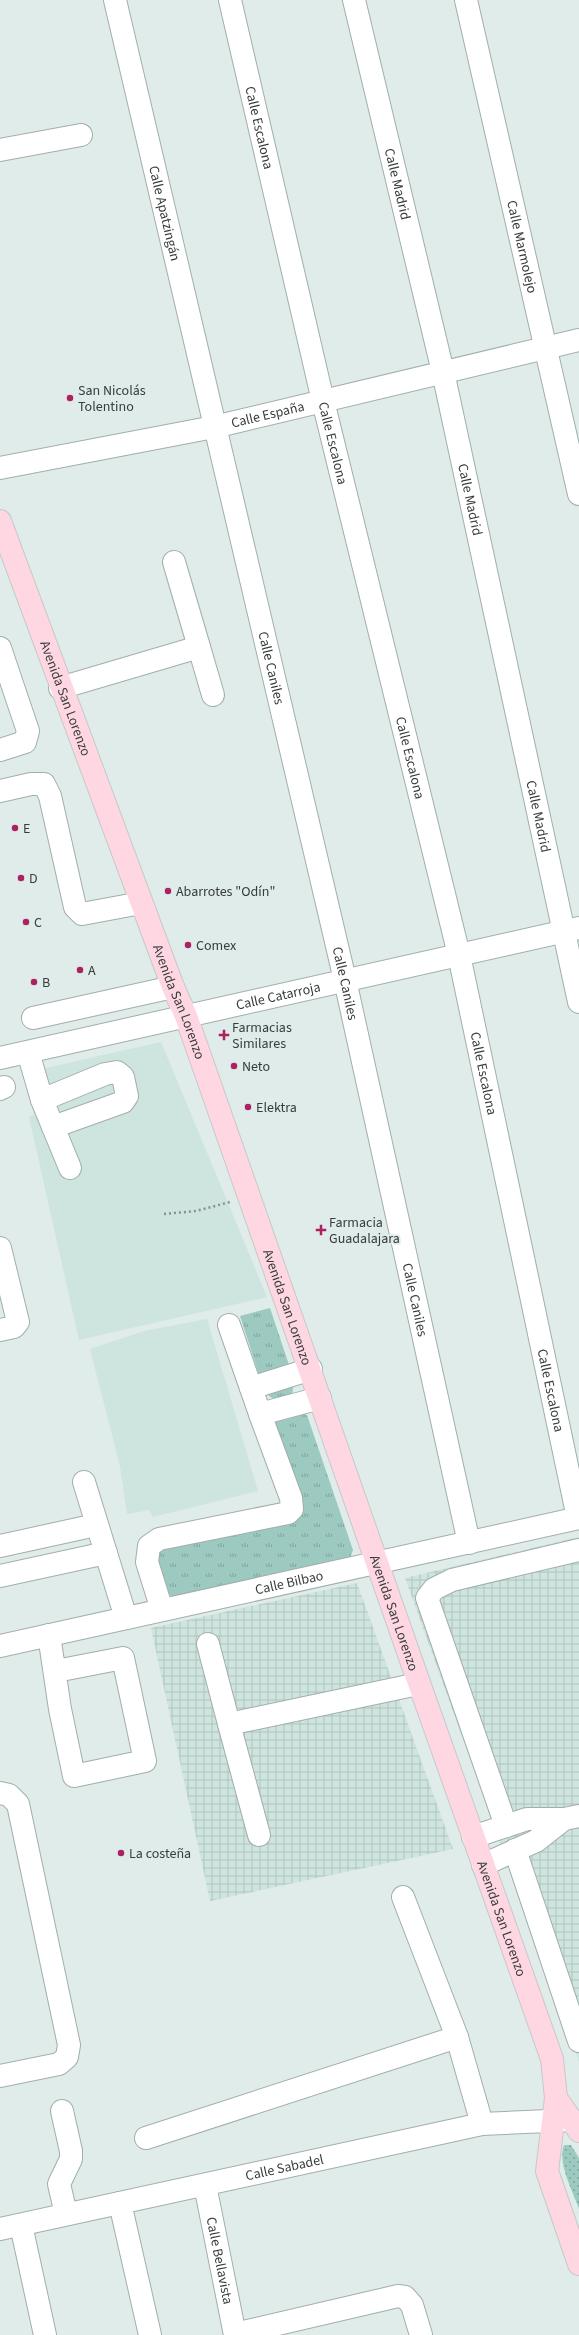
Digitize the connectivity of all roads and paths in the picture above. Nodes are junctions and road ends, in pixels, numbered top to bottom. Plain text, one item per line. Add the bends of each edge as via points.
1 (115, 0) edge
2 (230, 0) edge
3 (354, 0) edge
4 (466, 0) edge
5 (81, 135) dead end
6 (0, 150) edge
7 (579, 340) edge
8 (545, 349) junction
9 (443, 372) junction
10 (323, 401) junction
11 (214, 426) junction
12 (0, 468) edge
13 (579, 494) edge
14 (2, 529) edge
15 (174, 562) dead end
16 (199, 647) junction
17 (0, 648) edge
18 (60, 688) junction
19 (213, 695) dead end
20 (0, 750) edge
21 (0, 791) edge
22 (141, 903) junction
23 (571, 930) edge
24 (459, 955) junction
25 (345, 980) junction
26 (172, 987) junction
27 (579, 1002) edge
28 (186, 1016) junction
29 (33, 1018) dead end
30 (28, 1052) junction
31 (0, 1058) edge
32 (42, 1100) junction
33 (53, 1126) junction
34 (70, 1168) dead end
35 (249, 1194) junction
36 (164, 1214) dead end
37 (0, 1248) edge
38 (229, 1325) dead end
39 (0, 1330) edge
40 (310, 1369) junction
41 (251, 1388) junction
42 (320, 1398) junction
43 (260, 1414) junction
44 (84, 1482) dead end
45 (579, 1518) edge
46 (96, 1524) junction
47 (469, 1543) junction
48 (0, 1546) edge
49 (579, 1550) edge
50 (106, 1553) junction
51 (378, 1563) junction
52 (0, 1576) edge
53 (162, 1610) junction
54 (126, 1618) junction
55 (49, 1635) junction
56 (208, 1644) dead end
57 (0, 1646) edge
58 (56, 1671) junction
59 (418, 1684) junction
60 (229, 1724) junction
61 (0, 1793) edge
62 (572, 1818) edge
63 (506, 1826) junction
64 (259, 1836) dead end
65 (473, 1837) junction
66 (515, 1850) junction
67 (483, 1865) junction
68 (403, 1897) dead end
69 (457, 2037) junction
70 (579, 2041) edge
71 (0, 2076) edge
72 (62, 2111) dead end
73 (571, 2122) edge
74 (482, 2124) junction
75 (146, 2138) dead end
76 (204, 2185) junction
77 (120, 2203) junction
78 (66, 2214) junction
79 (10, 2227) edge
80 (579, 2264) edge
81 (235, 2334) edge
82 (45, 2335) edge
83 (150, 2335) edge
84 (421, 2335) edge

1 - 11 street, Calle Apatzingán
2 - 10 street, Calle Escalona
3 - 9 street, Calle Madrid
4 - 8 street, Calle Marmolejo
5 - 6 street
7 - 8 street, Calle España
8 - 9 street, Calle España
8 - 13 street, Calle Marmolejo
9 - 10 street, Calle España
9 - 23 street, Calle Madrid
10 - 11 street, Calle España
10 - 24 street, Calle Escalona
11 - 12 street, Calle España
11 - 25 street, Calle Caniles
14 - 18 main road, Avenida San Lorenzo
15 - 16 street
16 - 18 street
16 - 19 street
17 - 20 street via 28,731 25,742
18 - 22 main road, Avenida San Lorenzo
21 - 22 street via 31,784 44,784 50,796 75,907 82,914
22 - 26 main road, Avenida San Lorenzo
23 - 24 street, Calle Catarroja
23 - 27 street, Calle Madrid
24 - 25 street, Calle Catarroja
24 - 45 street, Calle Escalona
25 - 28 street, Calle Catarroja
25 - 47 street, Calle Caniles
26 - 28 main road, Avenida San Lorenzo
26 - 29 street
28 - 30 street, Calle Catarroja
28 - 35 main road, Avenida San Lorenzo
30 - 31 street, Calle Catarroja
30 - 32 street
32 - 33 street
32 - 33 street via 105,1074 117,1072 123,1077 127,1096 123,1102
33 - 34 street
35 - 36 path via 228,1203 196,1211
35 - 40 main road, Avenida San Lorenzo
37 - 39 street via 18,1322 14,1327
38 - 41 street
40 - 41 street
40 - 42 main road, Avenida San Lorenzo
41 - 43 street
42 - 43 street
42 - 51 main road, Avenida San Lorenzo
43 - 53 street via 292,1509 282,1515 159,1538 149,1546 147,1562
44 - 46 street
45 - 47 street, Calle Bilbao
46 - 48 street
46 - 50 street
47 - 51 street, Calle Bilbao
49 - 63 street via 452,1580 434,1589 427,1598
50 - 52 street
50 - 54 street
51 - 53 street, Calle Bilbao
51 - 59 main road, Avenida San Lorenzo
53 - 54 street, Calle Bilbao
54 - 55 street, Calle Bilbao
55 - 57 street, Calle Bilbao
55 - 58 street
56 - 60 street
58 - 58 street via 60,1708 74,1776 145,1761 123,1658
59 - 60 street
59 - 65 main road, Avenida San Lorenzo
60 - 64 street
61 - 71 street via 9,1795 18,1804 69,2045 67,2057 59,2064
62 - 63 street via 527,1819
62 - 66 street via 536,1841
63 - 65 street
65 - 67 main road, Avenida San Lorenzo
66 - 67 street
66 - 70 street
67 - 73 main road, Avenida San Lorenzo via 552,2059 556,2098
68 - 69 street
69 - 74 street
69 - 75 street
72 - 78 street via 71,2151 71,2158 59,2184
73 - 74 street, Calle Sabadel
73 - 80 main road via 547,2171
74 - 76 street, Calle Sabadel
76 - 77 street, Calle Sabadel
76 - 81 street, Calle Bellavista
77 - 78 street, Calle Sabadel
77 - 83 street
78 - 79 street, Calle Sabadel
79 - 82 street
81 - 84 street via 398,2296 405,2297 412,2305

